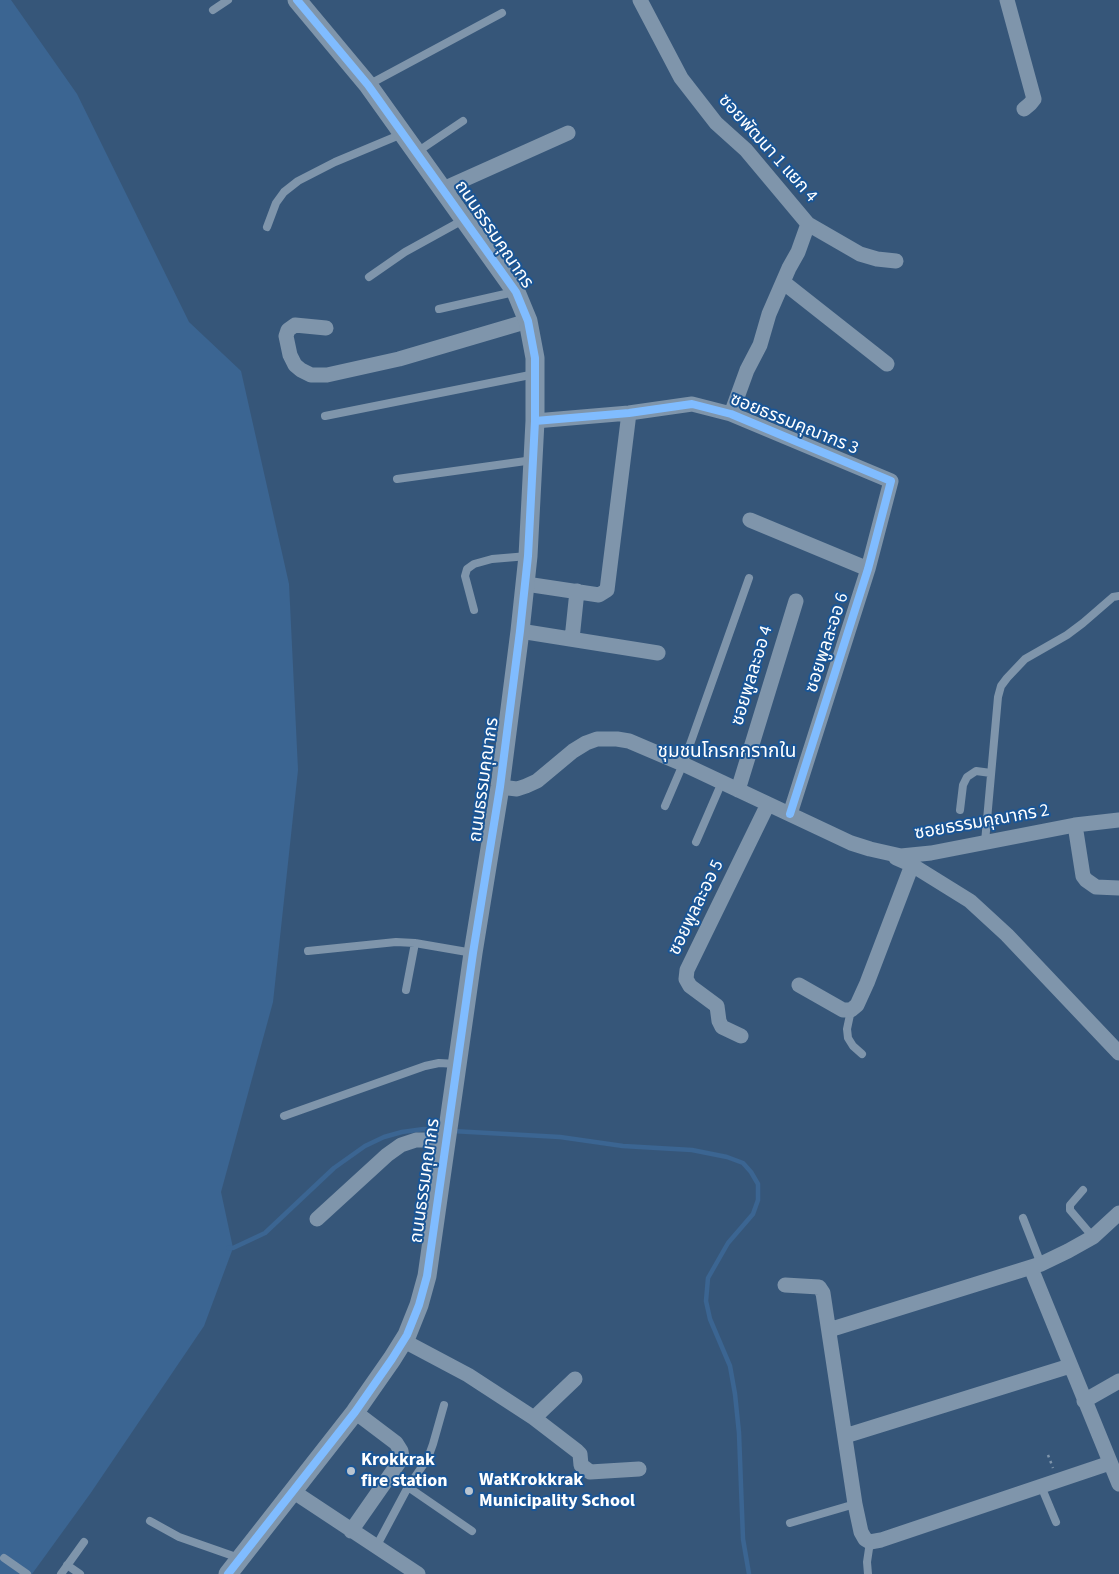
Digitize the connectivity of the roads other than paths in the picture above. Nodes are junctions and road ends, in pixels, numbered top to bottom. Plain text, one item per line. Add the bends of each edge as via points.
1 (228, 0) edge
2 (297, 0) edge
3 (1006, 0) edge
4 (646, 1) edge
5 (213, 10) dead end
6 (502, 12) dead end
7 (368, 85) junction
8 (1024, 109) dead end
9 (463, 121) dead end
10 (403, 133) junction
11 (568, 133) dead end
12 (417, 152) junction
13 (443, 188) junction
14 (465, 219) junction
15 (808, 224) junction
16 (267, 228) dead end
17 (896, 261) dead end
18 (369, 277) dead end
19 (783, 282) junction
20 (516, 292) junction
21 (439, 309) dead end
22 (528, 321) junction
23 (326, 328) dead end
24 (887, 364) dead end
25 (535, 374) junction
26 (629, 414) junction
27 (731, 414) junction
28 (325, 416) dead end
29 (535, 422) junction
30 (533, 460) junction
31 (398, 479) dead end
32 (891, 482) joint
33 (750, 520) dead end
34 (528, 556) junction
35 (868, 569) junction
36 (749, 578) dead end
37 (526, 584) junction
38 (577, 592) junction
39 (1119, 596) edge
40 (796, 602) dead end
41 (474, 610) dead end
42 (520, 631) junction
43 (572, 639) junction
44 (658, 653) dead end
45 (683, 764) junction
46 (991, 773) junction
47 (722, 782) junction
48 (500, 787) junction
49 (738, 790) junction
50 (768, 804) junction
51 (665, 806) dead end
52 (960, 810) dead end
53 (790, 814) junction
54 (1119, 820) edge
55 (1075, 825) junction
56 (696, 842) dead end
57 (985, 842) junction
58 (882, 852) junction
59 (912, 864) junction
60 (1119, 888) edge
61 (415, 943) junction
62 (308, 951) dead end
63 (473, 952) junction
64 (799, 985) dead end
65 (406, 990) dead end
66 (851, 1010) junction
67 (740, 1036) dead end
68 (1119, 1053) edge
69 (862, 1054) dead end
70 (457, 1064) junction
71 (284, 1116) dead end
72 (446, 1142) junction
73 (1083, 1190) dead end
74 (1119, 1213) edge
75 (1023, 1218) dead end
76 (318, 1219) dead end
77 (1092, 1237) junction
78 (1036, 1266) junction
79 (785, 1285) dead end
80 (829, 1330) junction
81 (404, 1341) junction
82 (1070, 1366) junction
83 (575, 1379) dead end
84 (1119, 1381) edge
85 (1084, 1401) junction
86 (444, 1405) dead end
87 (355, 1412) junction
88 (534, 1418) junction
89 (845, 1436) junction
90 (1110, 1463) junction
91 (640, 1469) dead end
92 (1119, 1484) edge
93 (1041, 1486) junction
94 (408, 1487) junction
95 (294, 1492) junction
96 (854, 1504) junction
97 (150, 1521) dead end
98 (1056, 1522) dead end
99 (790, 1523) dead end
100 (352, 1530) junction
101 (472, 1531) dead end
102 (84, 1542) dead end
103 (870, 1542) junction
104 (376, 1547) junction
105 (4, 1558) dead end
106 (240, 1558) junction
107 (67, 1565) junction
108 (27, 1574) edge
109 (61, 1574) edge
110 (80, 1574) edge
111 (228, 1574) edge
112 (418, 1574) edge
113 (868, 1574) edge

1 - 5 lane
2 - 7 street, ถนนธรรมคุณากร
3 - 8 street via 1034,99
4 - 15 street, ซอยพัฒนา 1 แยก 4 via 681,78 716,123 746,150
6 - 7 lane
7 - 10 street, ถนนธรรมคุณากร
9 - 12 lane
10 - 12 street, ถนนธรรมคุณากร
10 - 16 lane via 298,181 276,203
11 - 13 street
12 - 13 street, ถนนธรรมคุณากร
13 - 14 street, ถนนธรรมคุณากร
14 - 18 lane via 405,252
14 - 20 street, ถนนธรรมคุณากร
15 - 17 street via 860,254
15 - 19 street, ซอยพัฒนา 1 แยก 4
19 - 24 street
19 - 27 street, ซอยพัฒนา 1 แยก 4
20 - 21 lane
20 - 22 street, ถนนธรรมคุณากร
22 - 23 street via 399,359 327,375 311,375 295,364 286,336 295,325
22 - 25 street, ถนนธรรมคุณากร
25 - 28 lane
25 - 29 street, ถนนธรรมคุณากร
26 - 27 street, ซอยธรรมคุณากร 3 via 692,404
26 - 29 street, ซอยธรรมคุณากร 3
26 - 38 street via 607,590 598,595
27 - 32 street, ซอยธรรมคุณากร 3
29 - 30 street, ถนนธรรมคุณากร
30 - 31 lane
30 - 34 street, ถนนธรรมคุณากร
32 - 35 street, ซอยพูลละออ 6
33 - 35 street
34 - 37 street, ถนนธรรมคุณากร
34 - 41 lane via 492,559 467,569 465,576
35 - 53 street, ซอยพูลละออ 6
36 - 45 lane
37 - 38 street
37 - 42 street, ถนนธรรมคุณากร
38 - 43 street
39 - 46 lane via 1067,635 1025,659 1007,678 998,697
40 - 49 street, ซอยพูลละออ 4
42 - 43 street
42 - 48 street, ถนนธรรมคุณากร
43 - 44 street
45 - 47 street, ซอยธรรมคุณากร 2
45 - 48 street, ซอยธรรมคุณากร 2 via 629,741 597,739 573,751 537,781 517,789
45 - 51 lane
46 - 52 lane via 976,771 967,777
46 - 57 lane
47 - 49 street, ซอยธรรมคุณากร 2
47 - 56 lane
48 - 63 street, ถนนธรรมคุณากร
49 - 50 street, ซอยธรรมคุณากร 2
50 - 53 street, ซอยธรรมคุณากร 2
50 - 67 street, ซอยพูลละออ 5 via 686,979 690,986 717,1006 722,1028
53 - 58 street, ซอยธรรมคุณากร 2 via 851,843
54 - 55 street, ซอยธรรมคุณากร 2
55 - 57 street, ซอยธรรมคุณากร 2
55 - 60 street via 1083,876 1096,887
57 - 58 street, ซอยธรรมคุณากร 2 via 915,855
58 - 59 street
59 - 66 street via 867,983 857,1005
59 - 68 street via 970,901 992,920
61 - 62 lane
61 - 63 lane
61 - 65 lane
63 - 70 street, ถนนธรรมคุณากร
64 - 66 street via 843,1010
66 - 69 lane via 848,1038
70 - 71 lane via 425,1066
70 - 72 street, ถนนธรรมคุณากร
72 - 76 street via 416,1140 401,1145
72 - 81 street, ถนนธรรมคุณากร via 427,1276
73 - 77 lane via 1070,1205 1070,1210
74 - 77 street
75 - 78 lane
77 - 78 street
78 - 80 street
78 - 82 street
79 - 80 street via 818,1287 824,1292
80 - 89 street
81 - 87 street, ถนนธรรมคุณากร
81 - 88 street via 468,1375
82 - 85 street
82 - 89 street
83 - 88 street
84 - 85 street
85 - 90 street
86 - 94 lane via 428,1458
87 - 95 street, ถนนธรรมคุณากร
87 - 100 street via 396,1443 402,1458
88 - 91 street via 577,1451 581,1466 590,1472
89 - 96 street
90 - 92 street
90 - 93 street
93 - 98 lane
93 - 103 street
94 - 101 lane
94 - 104 lane
95 - 100 street
95 - 106 street, ถนนธรรมคุณากร
96 - 99 lane
96 - 103 street via 861,1532
97 - 106 lane via 179,1537
100 - 104 street
102 - 107 lane
103 - 113 lane
104 - 112 street
105 - 108 lane
106 - 111 street, ถนนธรรมคุณากร
107 - 109 lane
107 - 110 lane

